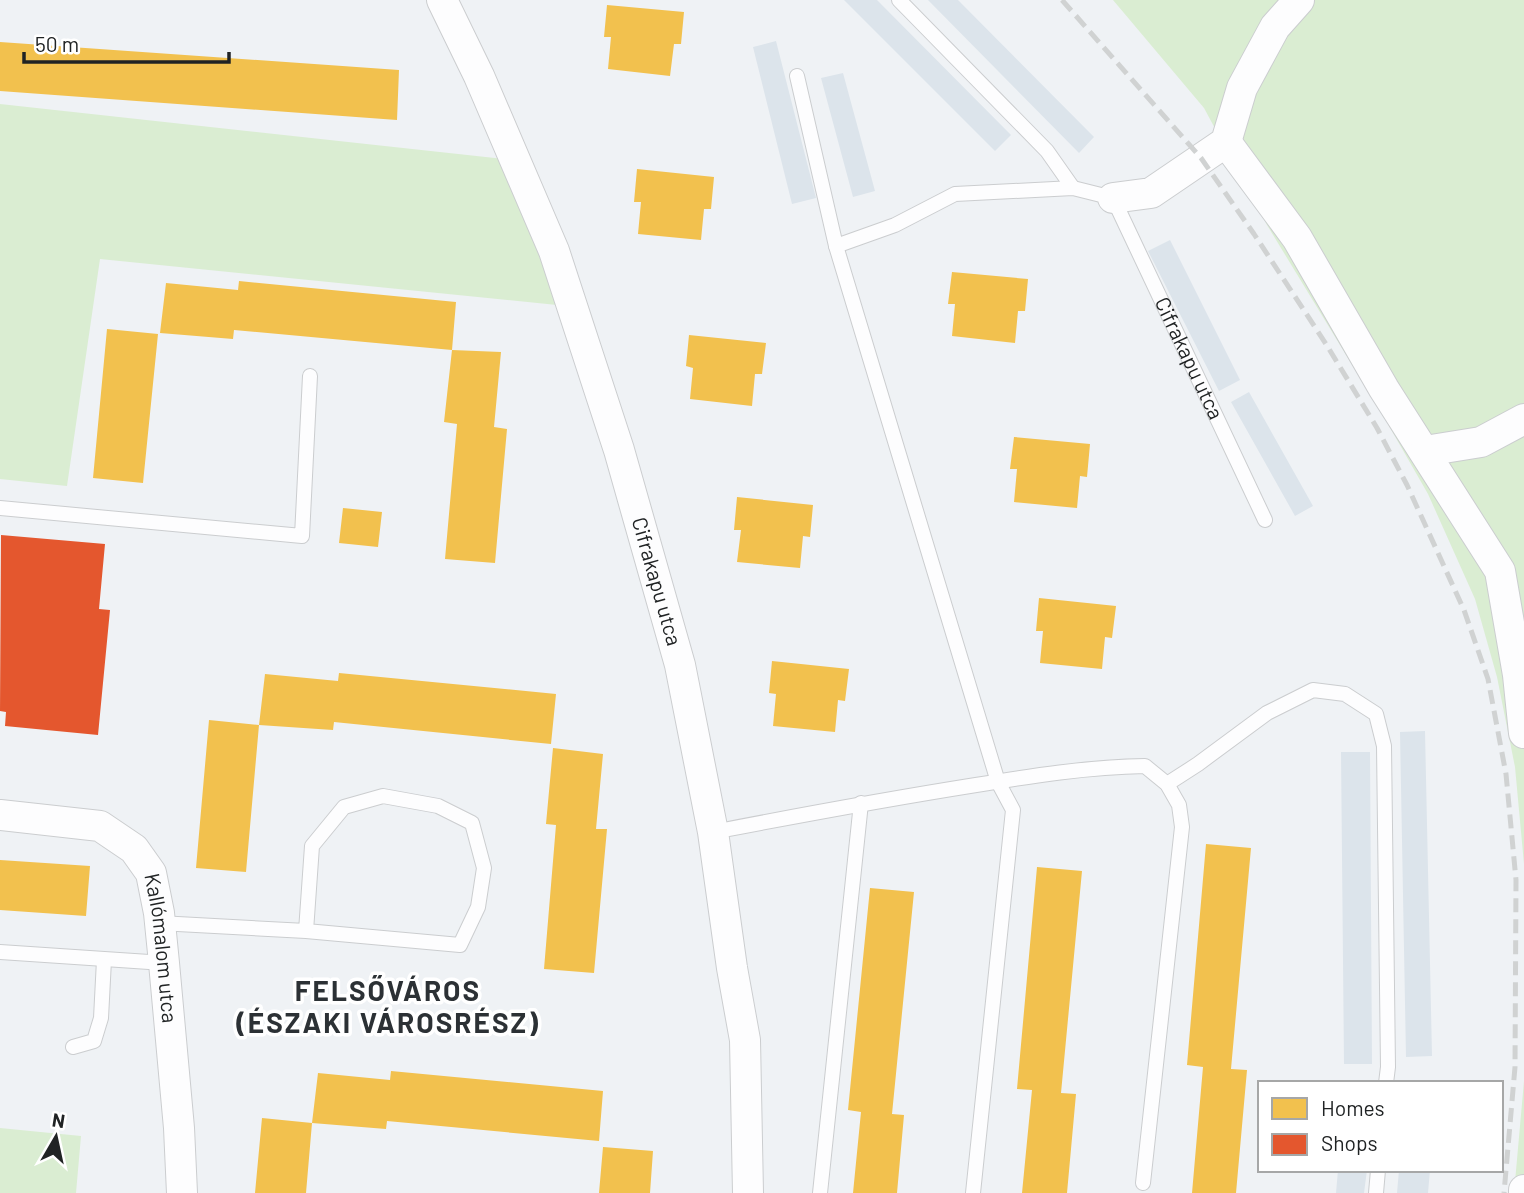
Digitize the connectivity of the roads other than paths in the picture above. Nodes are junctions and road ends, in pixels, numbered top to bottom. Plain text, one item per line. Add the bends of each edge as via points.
1 (442, 0) edge
2 (898, 0) edge
3 (1299, 0) edge
4 (797, 76) dead end
5 (1226, 142) junction
6 (1073, 188) junction
7 (1113, 198) junction
8 (836, 246) junction
9 (310, 376) dead end
10 (1524, 419) edge
11 (1424, 451) junction
12 (0, 508) edge
13 (1265, 520) dead end
14 (1512, 573) edge
15 (1524, 733) edge
16 (998, 782) junction
17 (1167, 784) junction
18 (861, 803) junction
19 (0, 815) edge
20 (713, 832) junction
21 (159, 923) junction
22 (306, 930) junction
23 (0, 952) edge
24 (104, 960) junction
25 (164, 963) junction
26 (73, 1047) dead end
27 (1386, 1081) edge
28 (1378, 1172) edge
29 (1143, 1183) dead end
30 (182, 1193) edge
31 (748, 1193) edge
32 (820, 1193) edge
33 (973, 1193) edge
34 (1376, 1193) edge

1 - 20 street, Cifrakapu utca via 510,146 581,331 680,665
2 - 6 lane via 1047,151
3 - 5 street via 1275,27 1242,88
4 - 8 lane
5 - 7 street via 1151,193
5 - 11 street via 1297,238
6 - 7 lane
6 - 8 lane via 955,194 895,225
7 - 13 lane, Cifrakapu utca
8 - 16 lane
9 - 12 lane via 302,536
10 - 11 street via 1481,442
11 - 14 street
14 - 15 street
16 - 17 lane via 1145,765
16 - 18 lane
16 - 33 lane via 1013,810
17 - 27 lane via 1267,713 1313,690 1345,694 1376,714 1384,746
17 - 29 lane via 1179,805 1182,827
18 - 20 lane
18 - 32 lane
19 - 21 street, Kallómalom utca via 100,826 134,849 151,873
20 - 31 street, Cifrakapu utca via 745,1040
21 - 22 lane
21 - 25 street, Kallómalom utca
22 - 22 lane via 460,945 478,907 484,868 472,823 438,806 383,796 344,807 312,846
23 - 24 lane
24 - 25 lane
24 - 26 lane via 101,1018 94,1041
25 - 30 street, Kallómalom utca
28 - 34 lane

